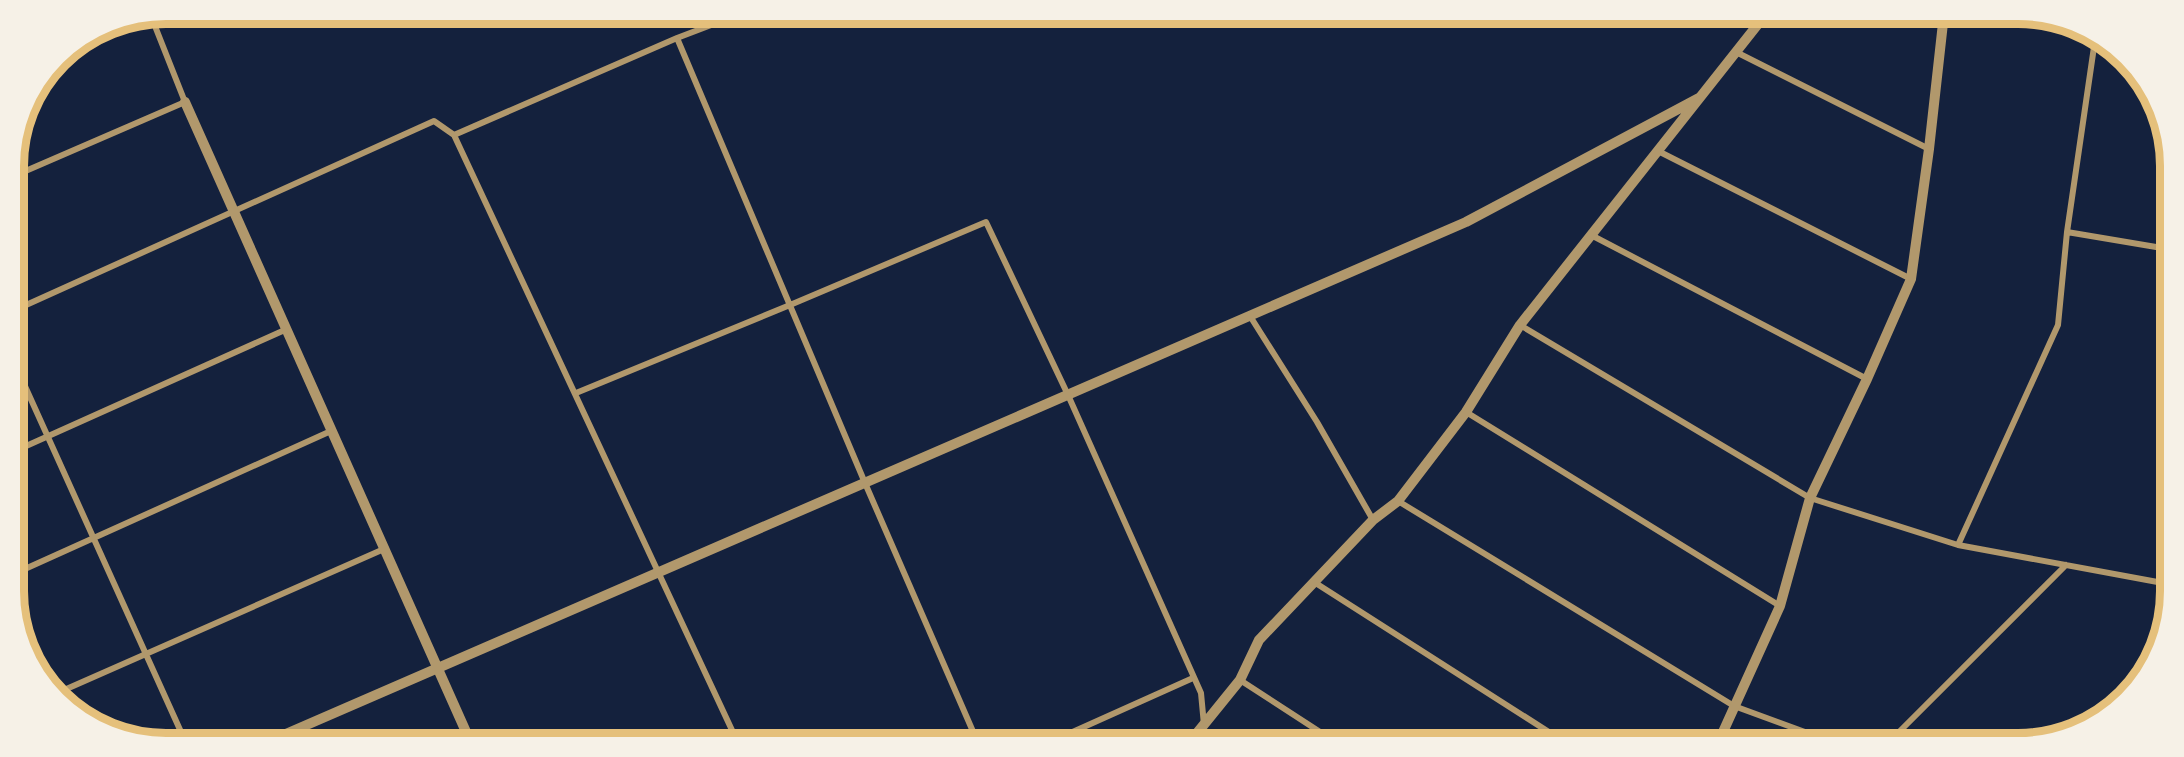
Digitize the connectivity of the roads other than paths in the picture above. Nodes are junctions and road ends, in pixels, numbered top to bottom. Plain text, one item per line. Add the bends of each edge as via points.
1 (154, 24) edge
2 (714, 24) edge
3 (1758, 24) edge
4 (1943, 24) edge
5 (677, 38) junction
6 (2094, 46) edge
7 (1736, 52) junction
8 (1700, 98) junction
9 (185, 102) junction
10 (454, 135) junction
11 (1929, 149) junction
12 (1658, 151) junction
13 (24, 172) edge
14 (234, 211) junction
15 (2067, 232) junction
16 (1591, 235) junction
17 (2160, 248) edge
18 (1911, 279) junction
19 (790, 305) junction
20 (24, 306) edge
21 (1250, 316) junction
22 (1520, 325) junction
23 (287, 329) junction
24 (1867, 379) junction
25 (24, 384) edge
26 (576, 393) junction
27 (1068, 395) junction
28 (1466, 411) junction
29 (332, 431) junction
30 (48, 436) junction
31 (24, 447) edge
32 (865, 483) junction
33 (1810, 498) junction
34 (1398, 501) junction
35 (1372, 520) junction
36 (93, 538) junction
37 (1958, 545) junction
38 (384, 549) junction
39 (2066, 565) junction
40 (24, 569) edge
41 (659, 572) junction
42 (1314, 582) junction
43 (2160, 582) edge
44 (1780, 606) junction
45 (146, 654) junction
46 (437, 668) junction
47 (1193, 678) junction
48 (1240, 680) junction
49 (64, 690) edge
50 (1734, 706) junction
51 (1204, 725) junction
52 (181, 733) edge
53 (290, 733) edge
54 (466, 733) edge
55 (733, 733) edge
56 (974, 733) edge
57 (1070, 733) edge
58 (1197, 733) edge
59 (1322, 733) edge
60 (1550, 733) edge
61 (1722, 733) edge
62 (1808, 733) edge
63 (1898, 733) edge

1 - 9 street
2 - 5 street
3 - 7 street
4 - 11 street
5 - 10 street
5 - 19 street
6 - 15 street
7 - 8 street
7 - 11 street
8 - 12 street
8 - 21 street via 1466,222
9 - 13 street
9 - 14 street
10 - 14 street via 434,121
10 - 26 street
11 - 18 street
12 - 16 street
12 - 18 street
14 - 20 street
14 - 23 street
15 - 17 street
15 - 37 street via 2058,325
16 - 22 street
16 - 24 street
18 - 24 street
19 - 26 street
19 - 27 street via 987,222
19 - 32 street
21 - 27 street
21 - 35 street via 1317,422
22 - 28 street
22 - 33 street
23 - 29 street
23 - 30 street
24 - 33 street
25 - 30 street
26 - 41 street
27 - 32 street
27 - 47 street
28 - 34 street
28 - 44 street
29 - 36 street
29 - 38 street
30 - 31 street
30 - 36 street
32 - 41 street
32 - 56 street
33 - 37 street
33 - 44 street
34 - 35 street
34 - 50 street
35 - 42 street
36 - 40 street
36 - 45 street
37 - 39 street
38 - 45 street
38 - 46 street
39 - 43 street
39 - 63 street
41 - 46 street
41 - 55 street
42 - 48 street via 1259,640
42 - 60 street
44 - 50 street
45 - 49 street
45 - 52 street
46 - 53 street
46 - 54 street
47 - 51 street via 1201,693
47 - 57 street
48 - 51 street
48 - 59 street
50 - 61 street
50 - 62 street
51 - 58 street

